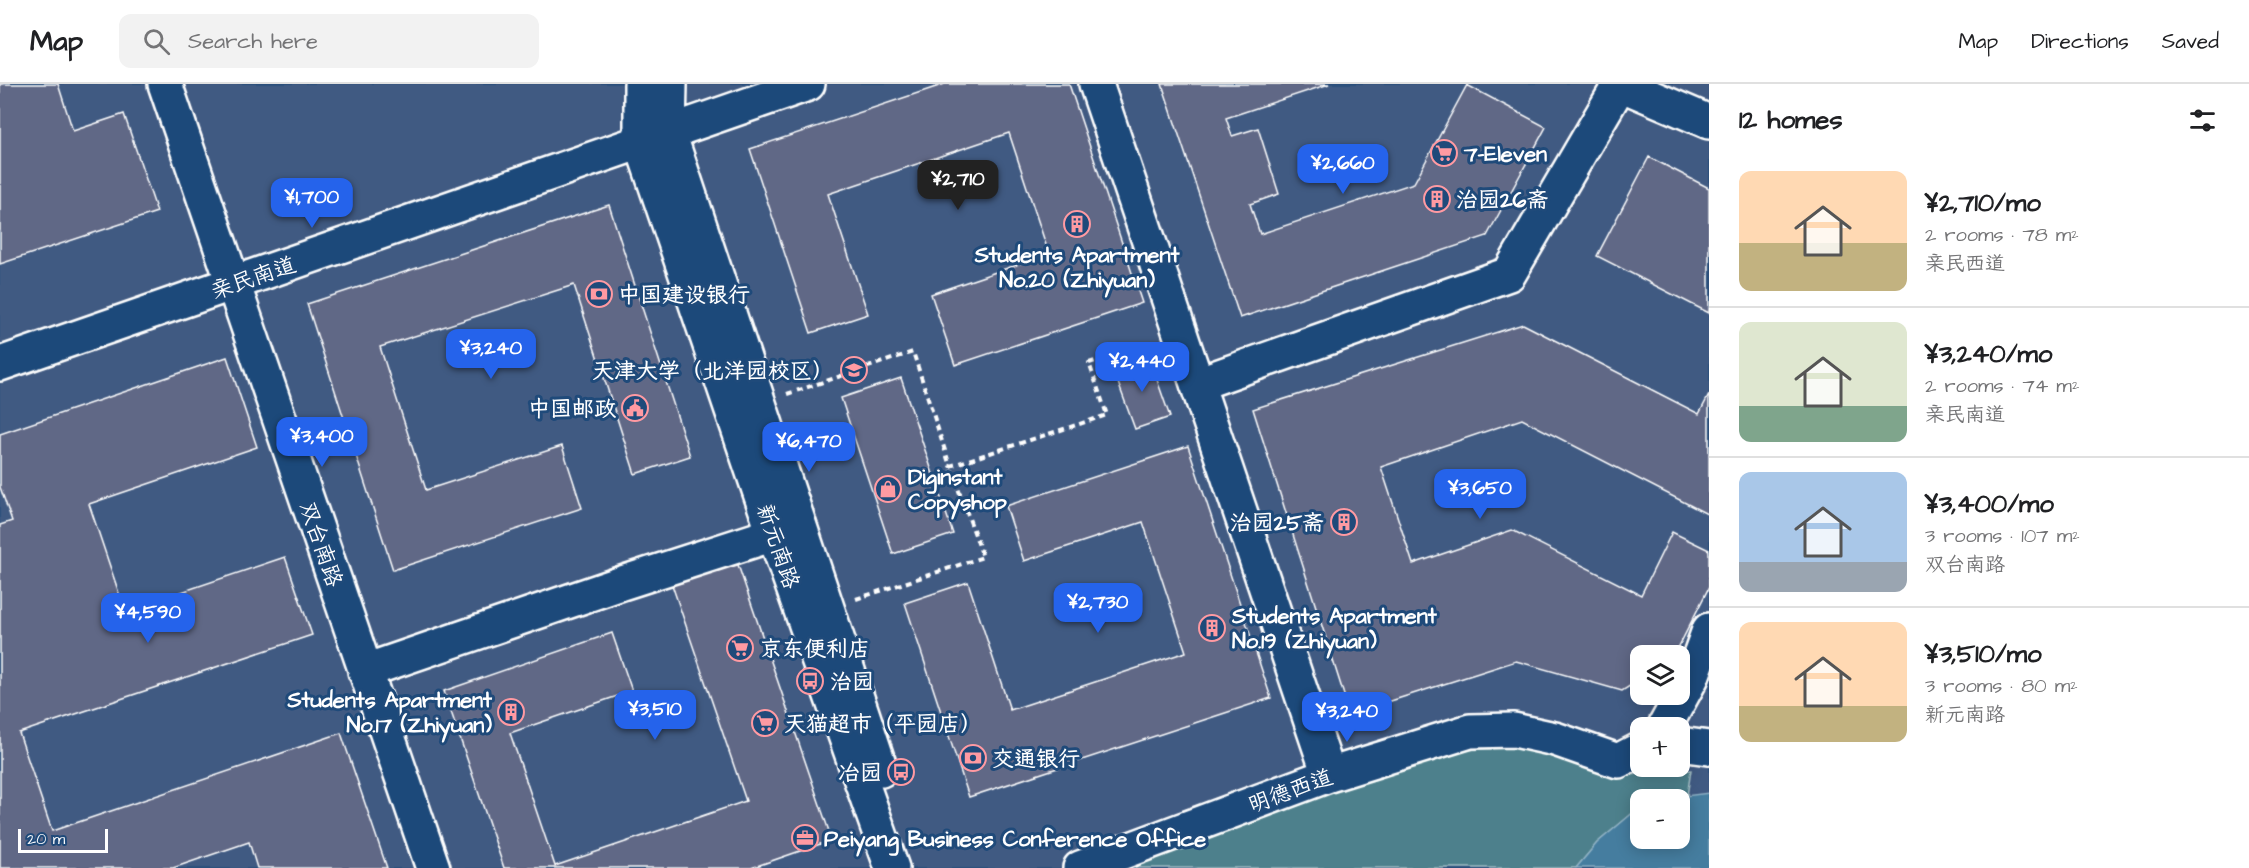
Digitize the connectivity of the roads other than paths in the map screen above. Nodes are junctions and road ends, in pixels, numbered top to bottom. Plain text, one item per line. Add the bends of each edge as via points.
1 (165, 84) edge
2 (641, 84) edge
3 (670, 84) edge
4 (808, 84) edge
5 (1096, 84) edge
6 (1620, 84) edge
7 (1709, 122) edge
8 (655, 137) junction
9 (232, 284) junction
10 (0, 364) edge
11 (1197, 384) junction
12 (774, 534) junction
13 (1709, 630) edge
14 (365, 671) junction
15 (1670, 717) edge
16 (1690, 745) edge
17 (1709, 748) edge
18 (1630, 755) edge
19 (1329, 775) junction
20 (433, 868) edge
21 (892, 868) edge
22 (914, 868) edge
23 (1080, 868) edge

1 - 9 street, 双台南路
2 - 8 street, 新元南路
3 - 8 street, 新元南路
4 - 8 street, 亲民南道
5 - 11 street
6 - 7 street
6 - 11 street via 1509,274
8 - 9 street, 亲民南道
8 - 12 street, 新元南路
8 - 22 street, 新元南路 via 759,403
9 - 10 street, 亲民南道
9 - 14 street, 双台南路
11 - 19 street
12 - 14 street
12 - 21 street, 新元南路
13 - 15 street via 1692,677
14 - 20 street, 双台南路
16 - 17 street
18 - 19 street, 明德西道 via 1618,761 1555,739 1514,730 1470,731
19 - 23 street, 明德西道

